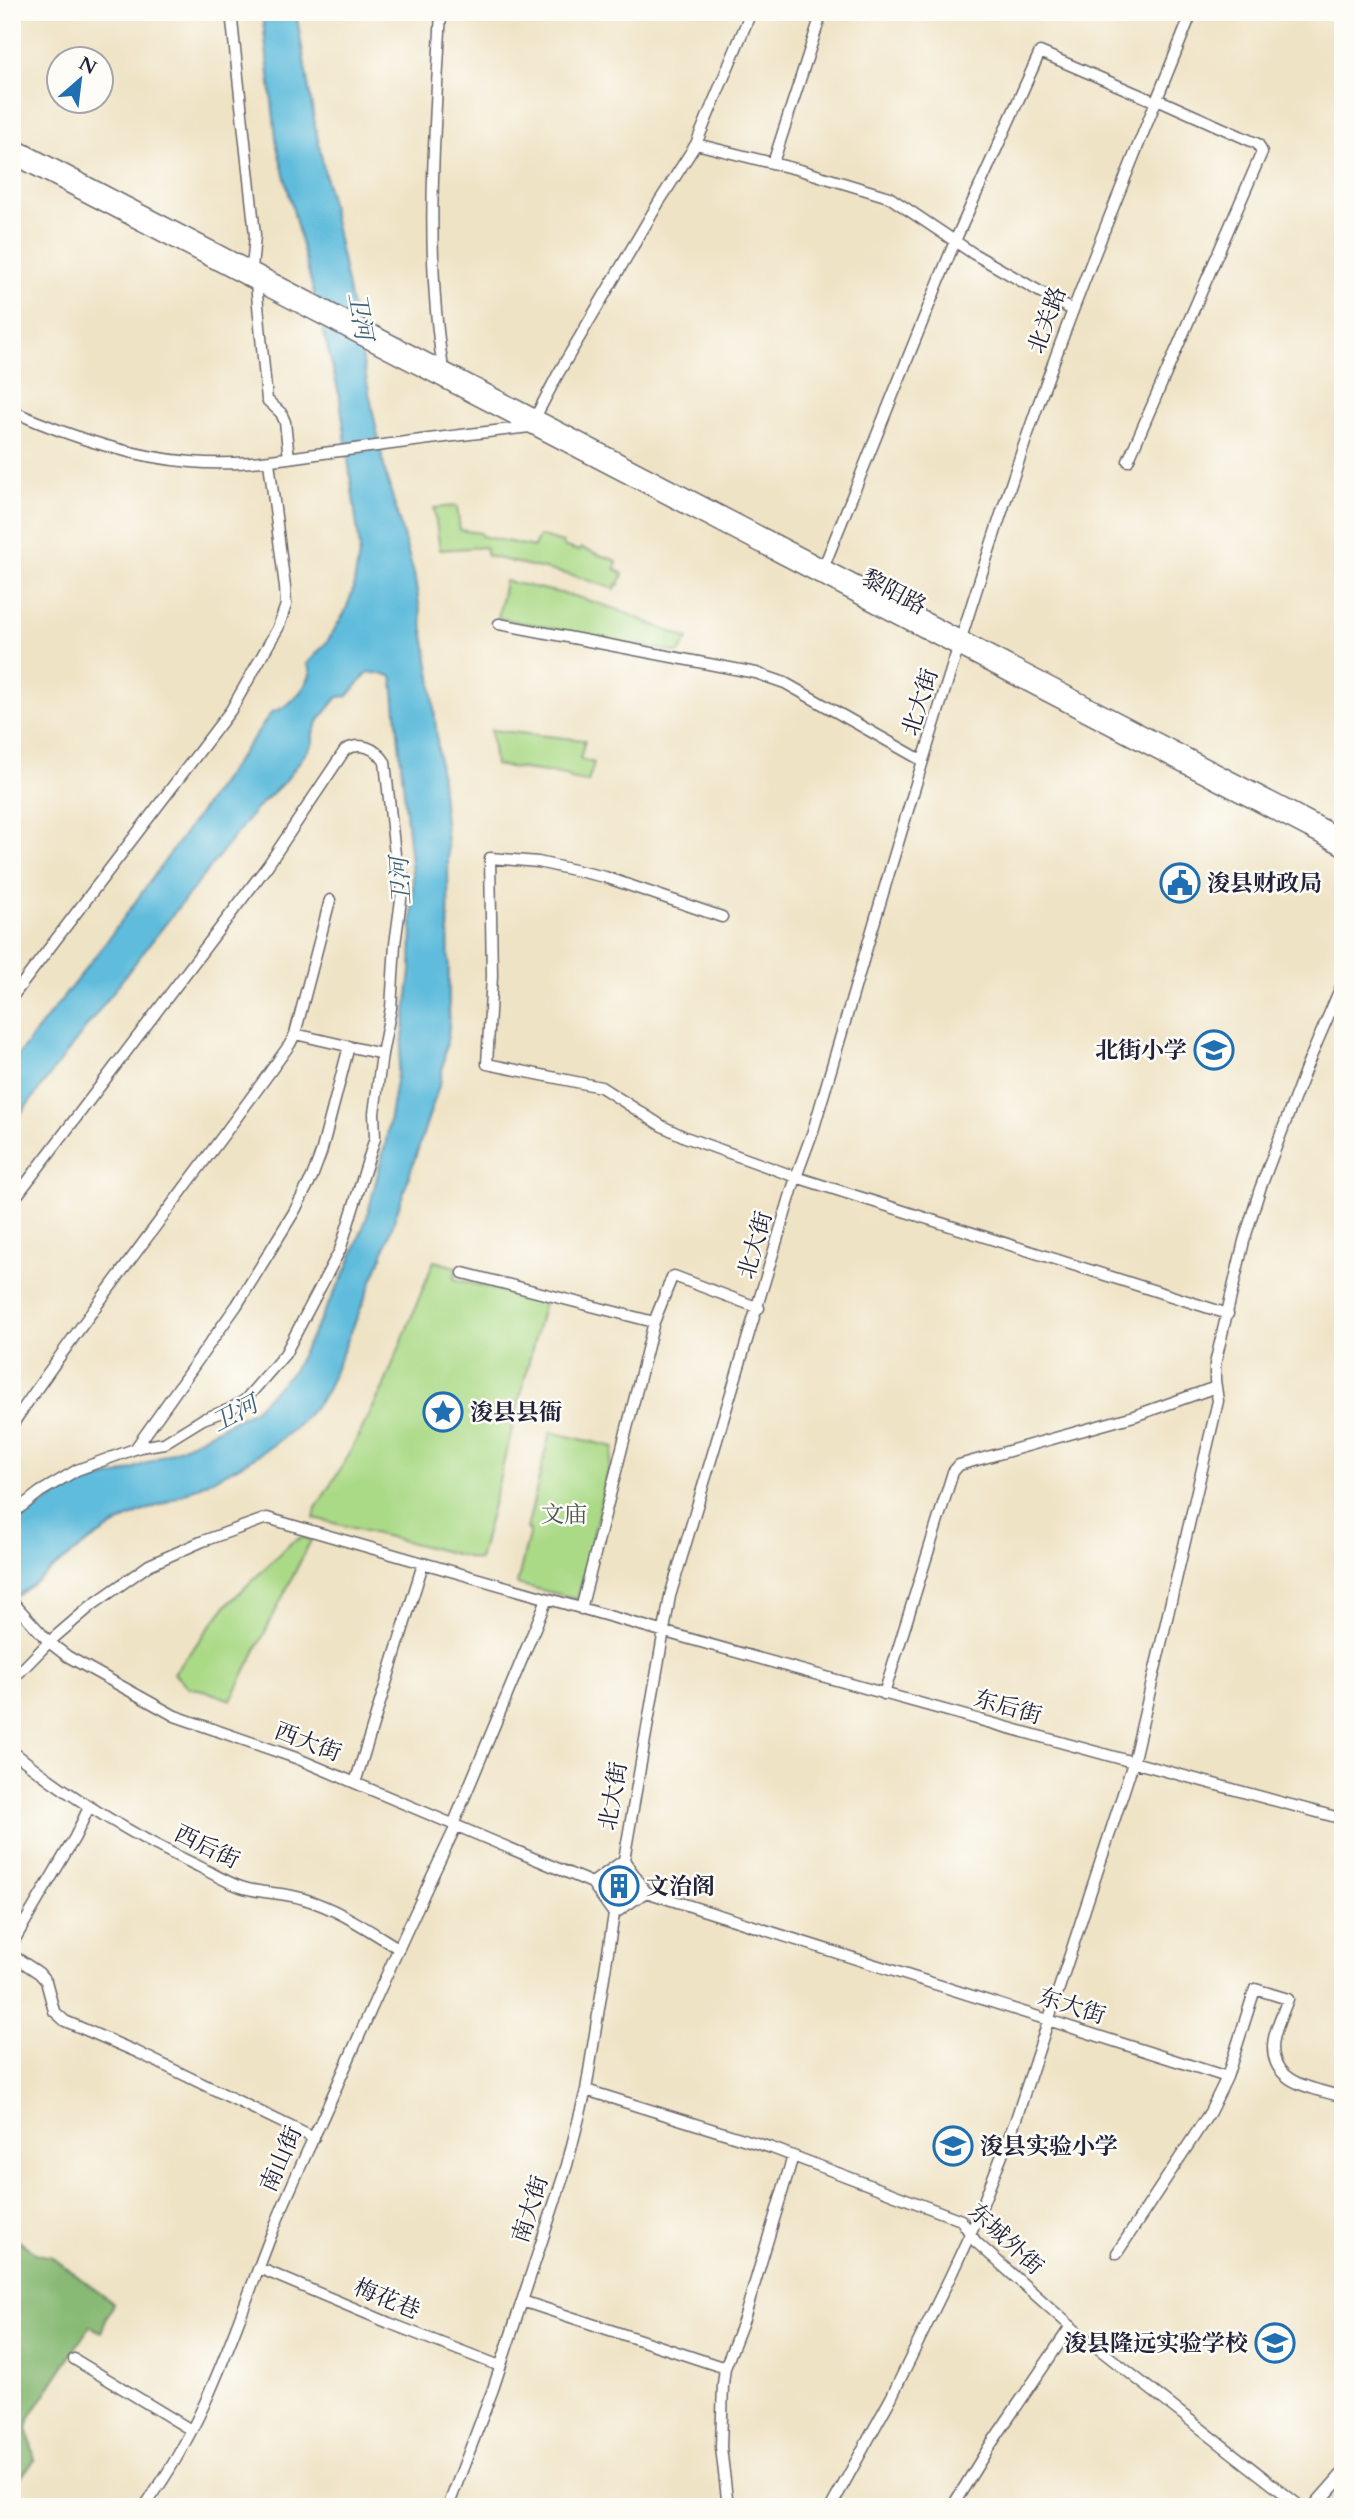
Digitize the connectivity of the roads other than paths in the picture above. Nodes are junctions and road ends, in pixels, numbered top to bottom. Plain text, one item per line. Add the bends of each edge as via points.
1 (231, 12) edge
2 (440, 12) edge
3 (751, 12) edge
4 (822, 12) edge
5 (1192, 12) edge
6 (1156, 100) junction
7 (12, 144) edge
8 (696, 144) junction
9 (12, 157) edge
10 (773, 163) junction
11 (954, 241) junction
12 (252, 269) junction
13 (261, 282) junction
14 (1072, 310) junction
15 (428, 367) junction
16 (443, 368) junction
17 (12, 411) edge
18 (533, 421) junction
19 (289, 458) junction
20 (1128, 461) dead end
21 (269, 462) junction
22 (824, 566) junction
23 (499, 624) dead end
24 (960, 644) junction
25 (923, 761) junction
26 (1343, 836) edge
27 (1343, 849) edge
28 (330, 900) dead end
29 (722, 917) dead end
30 (1343, 982) edge
31 (12, 997) edge
32 (295, 1034) junction
33 (349, 1046) junction
34 (382, 1054) junction
35 (796, 1177) junction
36 (12, 1202) edge
37 (463, 1273) dead end
38 (759, 1308) junction
39 (1227, 1314) junction
40 (654, 1322) junction
41 (1216, 1387) junction
42 (12, 1425) edge
43 (135, 1449) junction
44 (12, 1514) edge
45 (423, 1564) junction
46 (547, 1599) junction
47 (12, 1601) edge
48 (580, 1609) junction
49 (662, 1632) junction
50 (50, 1642) junction
51 (12, 1680) edge
52 (884, 1694) junction
53 (12, 1751) edge
54 (1133, 1763) junction
55 (355, 1783) junction
56 (89, 1807) junction
57 (1343, 1819) edge
58 (455, 1826) junction
59 (624, 1860) junction
60 (592, 1883) junction
61 (646, 1892) junction
62 (614, 1914) junction
63 (12, 1944) edge
64 (398, 1948) junction
65 (12, 1955) edge
66 (1049, 2020) junction
67 (1227, 2077) junction
68 (586, 2090) junction
69 (1343, 2097) edge
70 (314, 2138) junction
71 (793, 2156) junction
72 (971, 2231) junction
73 (1118, 2253) dead end
74 (259, 2268) junction
75 (522, 2301) junction
76 (1070, 2326) junction
77 (74, 2359) dead end
78 (500, 2366) junction
79 (725, 2368) junction
80 (191, 2430) junction
81 (1343, 2474) edge
82 (144, 2507) edge
83 (448, 2507) edge
84 (728, 2507) edge
85 (831, 2507) edge
86 (952, 2507) edge
87 (1301, 2507) edge
88 (1314, 2507) edge

1 - 12 street via 255,235
2 - 16 street via 432,205 436,326
3 - 8 street
4 - 10 street
5 - 6 street, 北关路
6 - 11 street via 1040,52
6 - 14 street, 北关路
6 - 20 street via 1258,144 1262,152
7 - 12 main road
8 - 10 street
8 - 18 street
9 - 13 main road
10 - 11 street via 889,197
11 - 14 street
11 - 22 street
12 - 13 main road
13 - 15 main road
13 - 19 street via 267,400 285,422
14 - 24 street, 北关路
15 - 16 main road, 黎阳路
15 - 18 main road, 黎阳路
16 - 18 main road, 黎阳路
17 - 21 street via 59,431 144,454 190,462
18 - 19 street
18 - 22 main road, 黎阳路
18 - 24 main road, 黎阳路
19 - 21 street
21 - 31 street via 286,605 278,628 231,710
22 - 24 main road, 黎阳路
23 - 25 street via 756,673 785,683
24 - 25 street, 北大街
24 - 26 main road, 黎阳路
24 - 27 main road, 黎阳路
25 - 35 street, 北大街
28 - 32 street
29 - 35 street via 605,877 490,858 492,976 486,1065 601,1087 685,1137
30 - 39 street via 1269,1163
32 - 33 street
32 - 42 street
33 - 34 street
33 - 43 street via 321,1153 294,1212 237,1305
34 - 36 street via 391,1008 402,875 396,864 385,762 366,746 351,747 268,865
34 - 43 street via 375,1138 363,1182 340,1250 285,1354 238,1404 202,1419 164,1443
35 - 38 street, 北大街
35 - 39 street
37 - 40 street
38 - 40 street via 674,1276
38 - 49 street, 北大街
39 - 41 street via 1215,1364
40 - 48 street
41 - 52 street via 1134,1416 959,1465 953,1472
41 - 54 street via 1218,1401
43 - 44 street via 77,1470
45 - 46 street, 东后街
45 - 50 street, 东后街 via 267,1518 149,1565
45 - 55 street
46 - 48 street, 东后街
46 - 58 street, 南山街
47 - 50 street, 西大街
48 - 49 street, 东后街
49 - 52 street, 东后街
49 - 59 street, 北大街
50 - 51 street, 东后街
50 - 55 street, 西大街 via 175,1716
52 - 54 street, 东后街
53 - 56 street, 西后街
54 - 57 street, 东后街
54 - 66 street
55 - 58 street, 西大街
56 - 63 street
56 - 64 street, 西后街 via 239,1886 303,1898 350,1918
58 - 60 street, 西大街
58 - 64 street, 南山街
59 - 60 street
59 - 61 street
60 - 62 street
61 - 62 street
61 - 66 street, 东大街
62 - 68 street, 南大街
64 - 70 street, 南山街
65 - 70 street via 46,1981 54,2011 65,2021
66 - 67 street, 东大街
66 - 72 street
67 - 69 street via 1255,1989 1288,1999 1273,2046 1286,2079
67 - 73 street via 1210,2112
68 - 71 street, 东城外街
68 - 75 street, 南大街 via 567,2165
70 - 74 street, 南山街
71 - 72 street, 东城外街 via 961,2220
71 - 79 street
72 - 76 street, 东城外街 via 976,2242
72 - 85 street via 891,2398
74 - 78 street, 梅花巷
74 - 80 street, 南山街 via 229,2349
75 - 78 street, 南大街
75 - 79 street
76 - 86 street
76 - 87 street, 东城外街
77 - 80 street
78 - 83 street, 南大街
79 - 84 street via 721,2447
80 - 82 street, 南山街
81 - 88 main road

